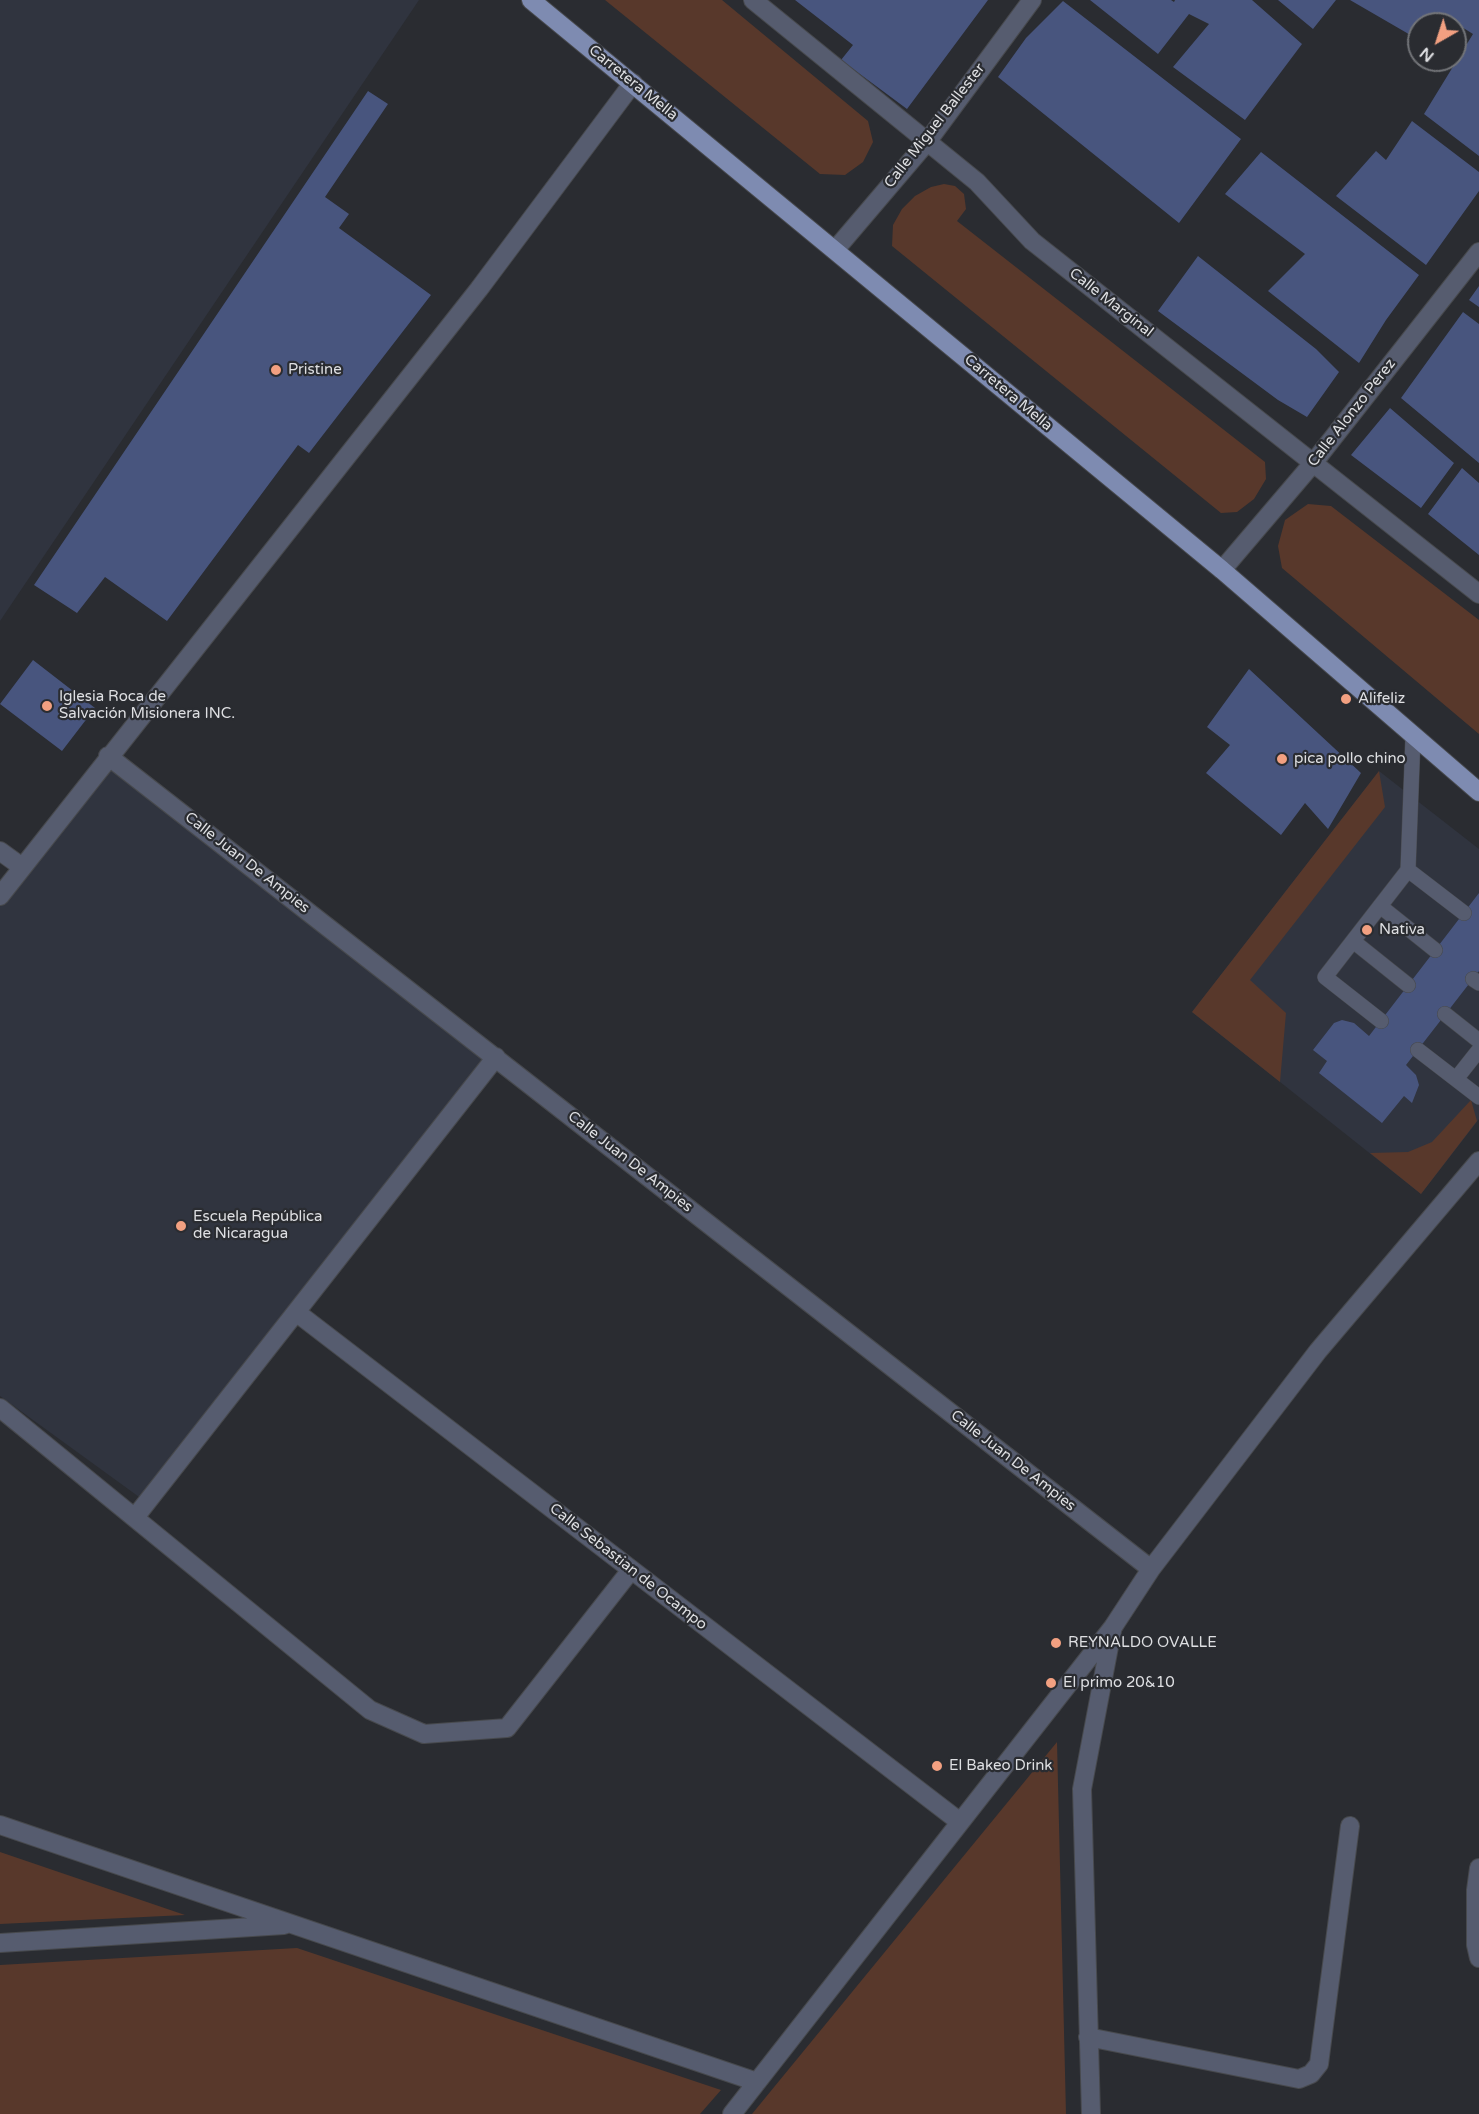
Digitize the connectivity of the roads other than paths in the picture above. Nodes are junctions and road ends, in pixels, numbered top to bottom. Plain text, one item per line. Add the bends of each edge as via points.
1 (531, 0) edge
2 (753, 0) edge
3 (1032, 0) edge
4 (633, 83) junction
5 (927, 142) junction
6 (835, 250) junction
7 (1479, 252) edge
8 (1314, 462) junction
9 (1222, 570) junction
10 (1479, 594) edge
11 (1413, 737) junction
12 (108, 756) junction
13 (1479, 792) edge
14 (0, 851) edge
15 (22, 867) junction
16 (1408, 870) junction
17 (0, 896) edge
18 (1380, 906) junction
19 (1464, 913) dead end
20 (1353, 941) junction
21 (1435, 950) dead end
22 (1408, 985) dead end
23 (1445, 1014) dead end
24 (1381, 1021) dead end
25 (1479, 1041) edge
26 (1418, 1050) dead end
27 (1479, 1050) edge
28 (496, 1057) junction
29 (1456, 1079) junction
30 (1479, 1097) edge
31 (1479, 1161) edge
32 (296, 1312) junction
33 (0, 1408) edge
34 (136, 1516) junction
35 (1151, 1569) junction
36 (631, 1570) junction
37 (1113, 1627) junction
38 (960, 1822) junction
39 (0, 1825) edge
40 (1350, 1826) dead end
41 (1479, 1868) edge
42 (292, 1924) junction
43 (0, 1943) edge
44 (1479, 1958) edge
45 (1088, 2037) junction
46 (757, 2082) junction
47 (732, 2114) edge
48 (1091, 2114) edge

1 - 4 main road, Carretera Mella
2 - 5 street, Calle Marginal
3 - 5 street, Calle Miguel Ballester
4 - 6 main road, Carretera Mella
4 - 12 street via 472,298
5 - 6 street, Calle Miguel Ballester
5 - 8 street, Calle Marginal via 977,182 1032,241
6 - 9 main road, Carretera Mella
7 - 8 street, Calle Alonzo Perez
8 - 9 street, Calle Alonzo Perez
8 - 10 street, Calle Marginal
9 - 11 main road, Carretera Mella
11 - 13 main road, Carretera Mella
11 - 16 lane
12 - 15 street
12 - 28 street, Calle Juan De Ampies
14 - 15 street
15 - 17 street
16 - 18 lane
16 - 19 lane
18 - 20 lane
18 - 21 lane
20 - 22 lane
20 - 24 lane via 1325,977
23 - 25 lane
26 - 29 lane
27 - 29 lane
28 - 32 street
28 - 35 street, Calle Juan De Ampies
29 - 30 lane
31 - 35 street via 1318,1351
32 - 34 street
32 - 36 street, Calle Sebastian de Ocampo
33 - 34 street
34 - 36 street via 370,1710 424,1734 507,1728
35 - 37 street
36 - 38 street, Calle Sebastian de Ocampo
37 - 38 street
37 - 45 street via 1082,1789
38 - 46 street
39 - 42 street
40 - 45 street via 1319,2064 1311,2074 1299,2079
41 - 44 street
42 - 43 street
42 - 46 street
45 - 48 street
46 - 47 street

